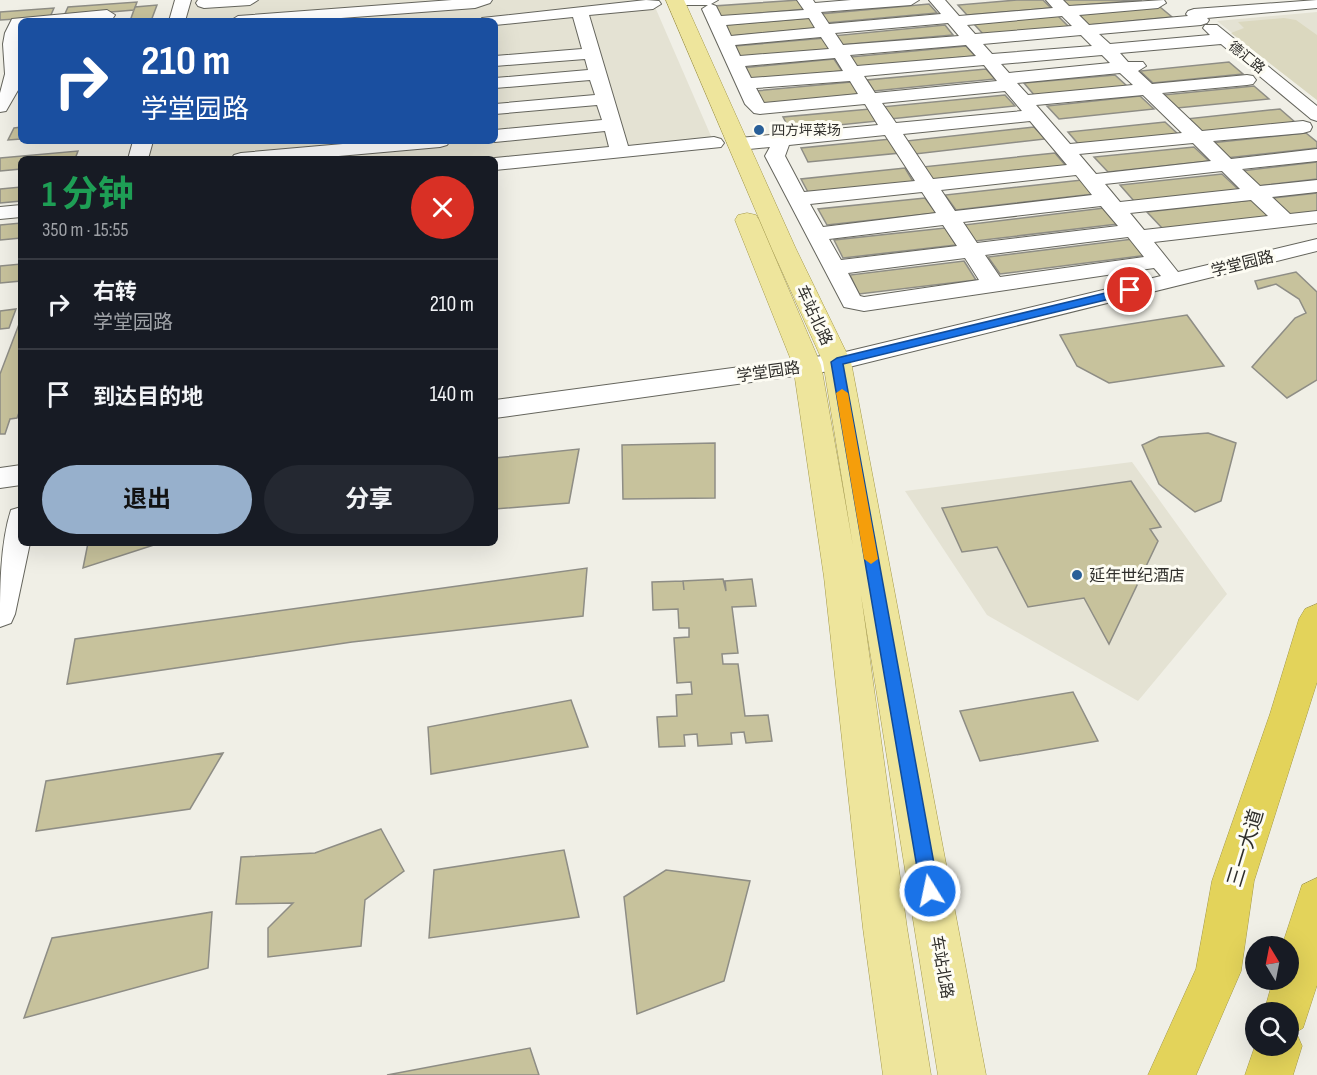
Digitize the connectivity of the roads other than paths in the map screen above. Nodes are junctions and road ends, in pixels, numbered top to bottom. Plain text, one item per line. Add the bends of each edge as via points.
1 (183, 0) edge
2 (250, 0) edge
3 (484, 0) edge
4 (911, 0) edge
5 (204, 2) edge
6 (664, 2) edge
7 (1158, 3) dead end
8 (1317, 3) edge
9 (1060, 5) edge
10 (948, 8) edge
11 (399, 10) edge
12 (712, 10) edge
13 (298, 12) edge
14 (580, 13) junction
15 (1193, 13) junction
16 (107, 15) dead end
17 (816, 17) edge
18 (64, 18) edge
19 (178, 18) edge
20 (200, 18) edge
21 (258, 18) edge
22 (498, 20) edge
23 (18, 21) edge
24 (0, 23) edge
25 (18, 26) edge
26 (1085, 30) junction
27 (970, 39) junction
28 (1224, 39) junction
29 (725, 41) junction
30 (1106, 49) junction
31 (839, 52) junction
32 (592, 53) junction
33 (988, 60) junction
34 (502, 61) edge
35 (735, 62) junction
36 (1148, 65) dead end
37 (1125, 68) junction
38 (598, 74) junction
39 (853, 74) junction
40 (1247, 80) dead end
41 (504, 82) edge
42 (1007, 82) junction
43 (745, 84) junction
44 (1147, 90) junction
45 (605, 99) junction
46 (870, 99) junction
47 (0, 107) edge
48 (518, 107) junction
49 (1029, 108) junction
50 (498, 109) edge
51 (1310, 121) edge
52 (612, 125) junction
53 (890, 129) junction
54 (498, 136) edge
55 (1197, 137) junction
56 (777, 140) junction
57 (714, 143) junction
58 (409, 144) edge
59 (739, 144) junction
60 (348, 150) edge
61 (1065, 150) junction
62 (620, 152) junction
63 (1317, 155) edge
64 (277, 156) edge
65 (498, 164) edge
66 (723, 164) dead end
67 (1226, 165) junction
68 (1086, 175) junction
69 (927, 186) junction
70 (1317, 186) edge
71 (1255, 193) junction
72 (737, 197) dead end
73 (798, 199) junction
74 (1111, 204) junction
75 (18, 211) edge
76 (0, 213) edge
77 (949, 217) junction
78 (1317, 217) edge
79 (1284, 220) junction
80 (1136, 233) junction
81 (815, 234) junction
82 (1317, 245) edge
83 (970, 250) junction
84 (1159, 261) junction
85 (833, 268) junction
86 (1175, 279) junction
87 (991, 281) dead end
88 (822, 364) junction
89 (498, 409) edge
90 (18, 476) edge
91 (0, 478) edge
92 (18, 532) edge
93 (0, 614) edge
94 (1317, 619) edge
95 (1317, 900) edge
96 (1290, 1002) edge
97 (1275, 1056) edge
98 (907, 1075) edge
99 (962, 1075) edge
100 (1172, 1075) edge
101 (1269, 1075) edge

1 - 19 street
2 - 5 street
3 - 11 street
4 - 17 street
5 - 20 street
6 - 12 street
6 - 14 street
6 - 57 main road
6 - 59 main road, 车站北路
7 - 9 street
8 - 15 street
9 - 10 street
9 - 26 street
10 - 17 street
10 - 27 street
11 - 13 street
12 - 17 street
12 - 29 street
13 - 21 street
14 - 22 street
14 - 32 street via 580,34
15 - 26 street
15 - 28 street, 德汇路
16 - 18 street
17 - 29 street
17 - 31 street
23 - 24 street
25 - 47 street via 8,37 12,88
26 - 27 street
26 - 30 street
27 - 31 street
27 - 33 street
28 - 30 street
28 - 51 street, 德汇路
29 - 35 street
30 - 33 street
30 - 37 street
31 - 35 street
31 - 39 street
32 - 34 street
32 - 38 street
33 - 39 street
33 - 42 street
34 - 41 street
35 - 43 street
36 - 37 street
37 - 42 street
37 - 44 street
38 - 41 street
38 - 45 street
39 - 43 street
39 - 46 street
40 - 44 street
41 - 48 street
42 - 46 street
42 - 49 street
43 - 46 street via 760,109
44 - 49 street
44 - 55 street
45 - 48 street
45 - 52 street
46 - 53 street
48 - 50 street
49 - 53 street
49 - 61 street
51 - 55 street
52 - 54 street
52 - 62 street
53 - 56 street
53 - 69 street
55 - 61 street
55 - 67 street
56 - 59 street
56 - 73 street via 780,147 775,156
57 - 62 street
57 - 66 main road
58 - 60 street
59 - 88 main road, 车站北路
60 - 64 street
61 - 68 street
62 - 65 street
63 - 67 street
67 - 68 street
67 - 71 street
68 - 69 street
68 - 74 street
69 - 73 street
69 - 77 street
70 - 71 street
71 - 74 street
71 - 79 street
72 - 88 main road, 车站北路
73 - 81 street
74 - 77 street
74 - 80 street
75 - 76 street
77 - 81 street
77 - 83 street
78 - 79 street
79 - 80 street
80 - 83 street
80 - 84 street
81 - 85 street
82 - 86 street, 学堂园路
83 - 85 street
83 - 87 street
84 - 85 street via 864,304 848,299
84 - 86 street
86 - 88 street, 学堂园路
88 - 89 street, 学堂园路
88 - 98 main road, 车站北路 via 842,577
88 - 99 main road, 车站北路
90 - 91 street
92 - 93 street
94 - 100 highway, 三一大道 via 1233,881 1218,971
95 - 96 highway
97 - 101 highway

